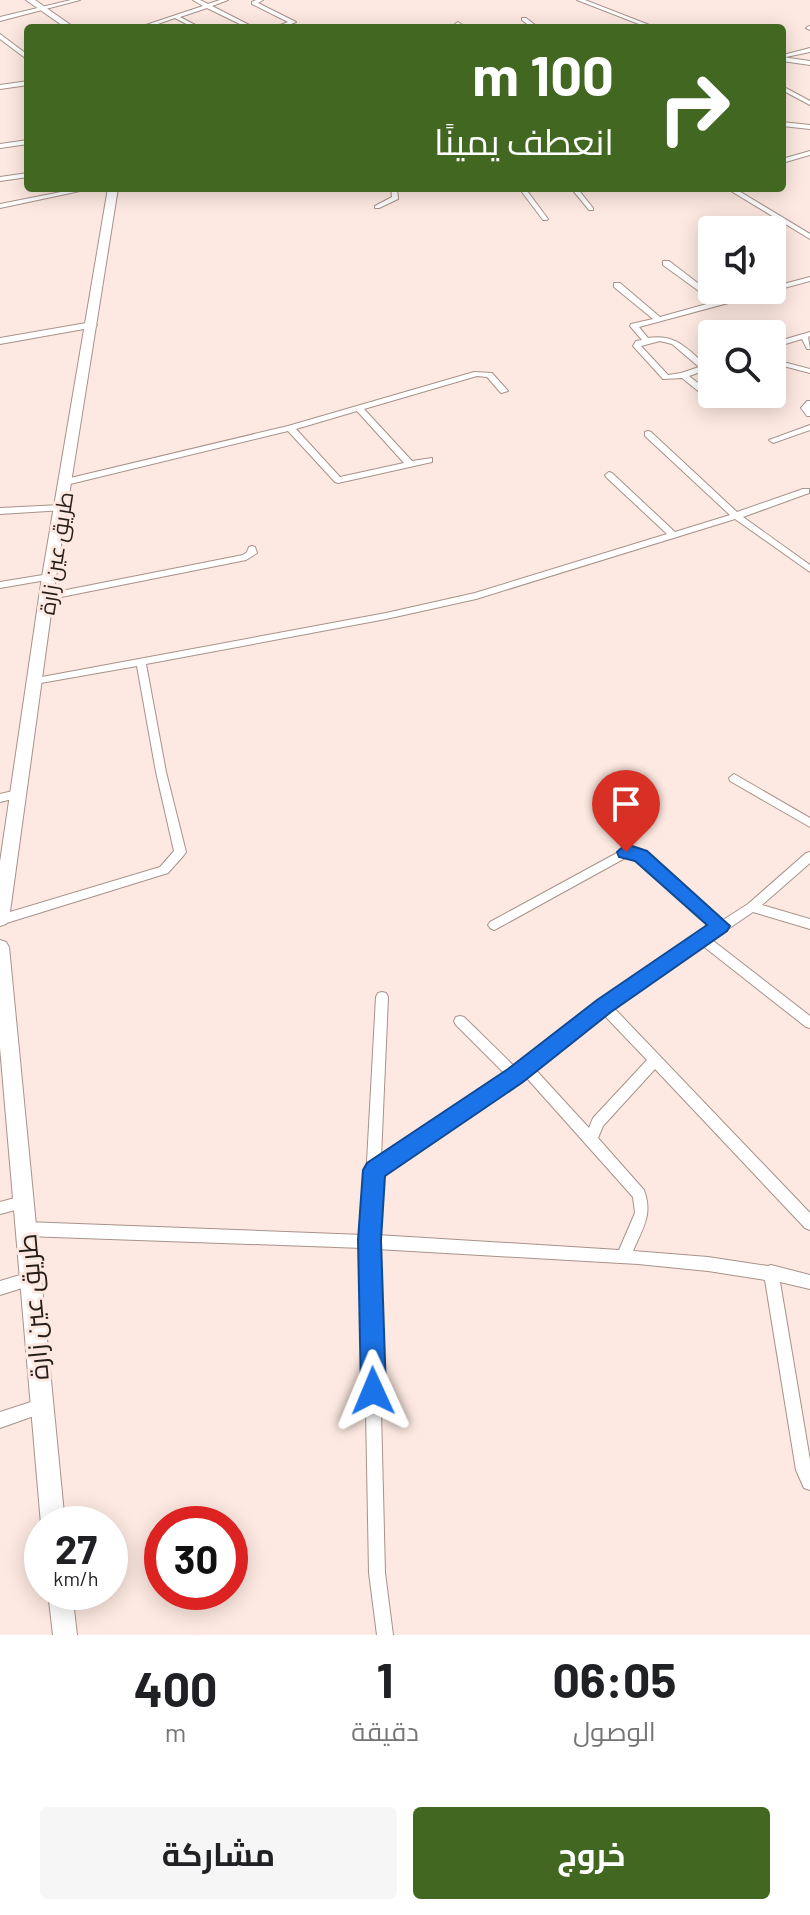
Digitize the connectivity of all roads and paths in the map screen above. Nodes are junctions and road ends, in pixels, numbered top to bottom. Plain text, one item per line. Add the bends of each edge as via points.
1 (30, 0) edge
2 (77, 0) edge
3 (196, 0) edge
4 (225, 0) edge
5 (260, 0) edge
6 (580, 0) edge
7 (207, 5) junction
8 (43, 9) junction
9 (174, 16) junction
10 (0, 19) edge
11 (524, 19) dead end
12 (65, 24) edge
13 (151, 24) edge
14 (190, 24) edge
15 (244, 24) edge
16 (287, 24) edge
17 (531, 24) edge
18 (643, 24) edge
19 (0, 36) edge
20 (810, 50) edge
21 (24, 55) edge
22 (786, 56) edge
23 (786, 58) edge
24 (810, 63) edge
25 (24, 84) edge
26 (0, 87) edge
27 (786, 90) edge
28 (810, 103) edge
29 (786, 124) edge
30 (810, 127) edge
31 (24, 143) edge
32 (0, 146) edge
33 (810, 153) edge
34 (786, 160) edge
35 (24, 176) edge
36 (0, 179) edge
37 (60, 192) edge
38 (112, 192) edge
39 (395, 192) edge
40 (525, 192) edge
41 (577, 192) edge
42 (736, 192) edge
43 (0, 206) edge
44 (377, 207) dead end
45 (591, 209) dead end
46 (545, 219) dead end
47 (810, 237) edge
48 (666, 263) dead end
49 (810, 279) edge
50 (617, 285) dead end
51 (786, 285) edge
52 (698, 287) edge
53 (710, 304) edge
54 (657, 318) junction
55 (92, 325) junction
56 (807, 335) edge
57 (646, 340) junction
58 (0, 341) edge
59 (786, 342) edge
60 (810, 347) edge
61 (698, 359) edge
62 (786, 365) edge
63 (698, 370) edge
64 (810, 371) edge
65 (683, 375) junction
66 (430, 387) junction
67 (698, 387) edge
68 (504, 391) dead end
69 (810, 403) edge
70 (358, 408) junction
71 (810, 414) edge
72 (810, 427) edge
73 (290, 428) junction
74 (648, 434) dead end
75 (773, 440) dead end
76 (429, 460) dead end
77 (410, 464) junction
78 (609, 475) dead end
79 (90, 477) junction
80 (66, 482) junction
81 (806, 491) dead end
82 (61, 508) junction
83 (0, 511) edge
84 (736, 516) junction
85 (673, 535) junction
86 (252, 549) dead end
87 (810, 569) edge
88 (49, 577) junction
89 (0, 585) edge
90 (46, 597) junction
91 (141, 662) junction
92 (35, 681) junction
93 (734, 778) dead end
94 (17, 794) junction
95 (0, 798) edge
96 (810, 823) edge
97 (808, 865) edge
98 (752, 907) junction
99 (0, 919) edge
100 (810, 924) edge
101 (494, 925) dead end
102 (721, 926) junction
103 (703, 939) junction
104 (0, 947) edge
105 (382, 997) dead end
106 (604, 1006) junction
107 (460, 1021) dead end
108 (810, 1023) edge
109 (655, 1060) junction
110 (520, 1072) junction
111 (591, 1138) junction
112 (374, 1170) junction
113 (22, 1202) junction
114 (0, 1208) edge
115 (810, 1223) edge
116 (26, 1229) junction
117 (370, 1240) junction
118 (623, 1257) junction
119 (771, 1272) junction
120 (30, 1279) junction
121 (810, 1282) edge
122 (0, 1288) edge
123 (40, 1407) junction
124 (0, 1420) edge
125 (810, 1482) edge
126 (51, 1506) edge
127 (62, 1610) edge
128 (65, 1635) edge
129 (385, 1635) edge

1 - 8 main road
2 - 8 street
3 - 7 street
4 - 7 street
5 - 16 street via 254,3 293,22
6 - 18 street
7 - 9 street
7 - 15 street
8 - 10 street
8 - 12 main road
9 - 13 street
9 - 14 street
11 - 17 street
19 - 21 street
20 - 22 street
23 - 24 street
25 - 26 street
27 - 28 street
29 - 30 main road
31 - 32 street
33 - 34 street
35 - 36 street
37 - 43 street
38 - 55 main road, طريق عين زارة
39 - 44 street via 396,198
40 - 46 street
41 - 45 street
42 - 47 street
48 - 52 street
49 - 51 street
50 - 54 street
53 - 54 street
54 - 57 street via 634,326
55 - 58 main road
55 - 80 main road, طريق عين زارة
56 - 59 street
56 - 60 street
57 - 61 street via 667,338
57 - 65 street via 638,350 662,374
62 - 64 street
63 - 65 street
65 - 67 street
66 - 68 street via 482,373
66 - 70 street
66 - 79 street via 106,468
69 - 71 street via 805,408
70 - 73 street
70 - 77 street
72 - 75 street
73 - 77 street via 338,480
73 - 79 street
74 - 84 street
76 - 77 street
78 - 85 street
79 - 80 street
80 - 82 main road, طريق عين زارة
81 - 84 street
82 - 83 street
82 - 88 main road, طريق عين زارة
84 - 85 street
84 - 87 street
85 - 91 street via 427,608
86 - 90 street via 246,557
88 - 89 street
88 - 90 main road, طريق عين زارة
90 - 92 main road, طريق عين زارة
91 - 92 street
91 - 99 street via 180,852 164,870
92 - 94 main road, طريق عين زارة
93 - 96 street
94 - 95 street
94 - 99 main road, طريق عين زارة
97 - 98 street
98 - 100 street
98 - 102 street
101 - 102 street via 626,852 641,856
102 - 103 street
103 - 106 street
103 - 108 street
104 - 113 main road, طريق عين زارة
105 - 112 street
106 - 109 street
106 - 110 street
107 - 110 street
109 - 111 street via 598,1122
109 - 115 street
110 - 111 street
110 - 112 street
111 - 118 street via 639,1194 642,1213
112 - 117 street
113 - 114 street
113 - 116 main road, طريق عين زارة
116 - 117 street
116 - 120 main road, طريق عين زارة
117 - 118 street
117 - 129 street via 377,1573
118 - 119 street
119 - 121 street
119 - 125 street
120 - 122 street
120 - 123 main road, طريق عين زارة
123 - 124 street
123 - 126 main road, طريق عين زارة
127 - 128 main road

